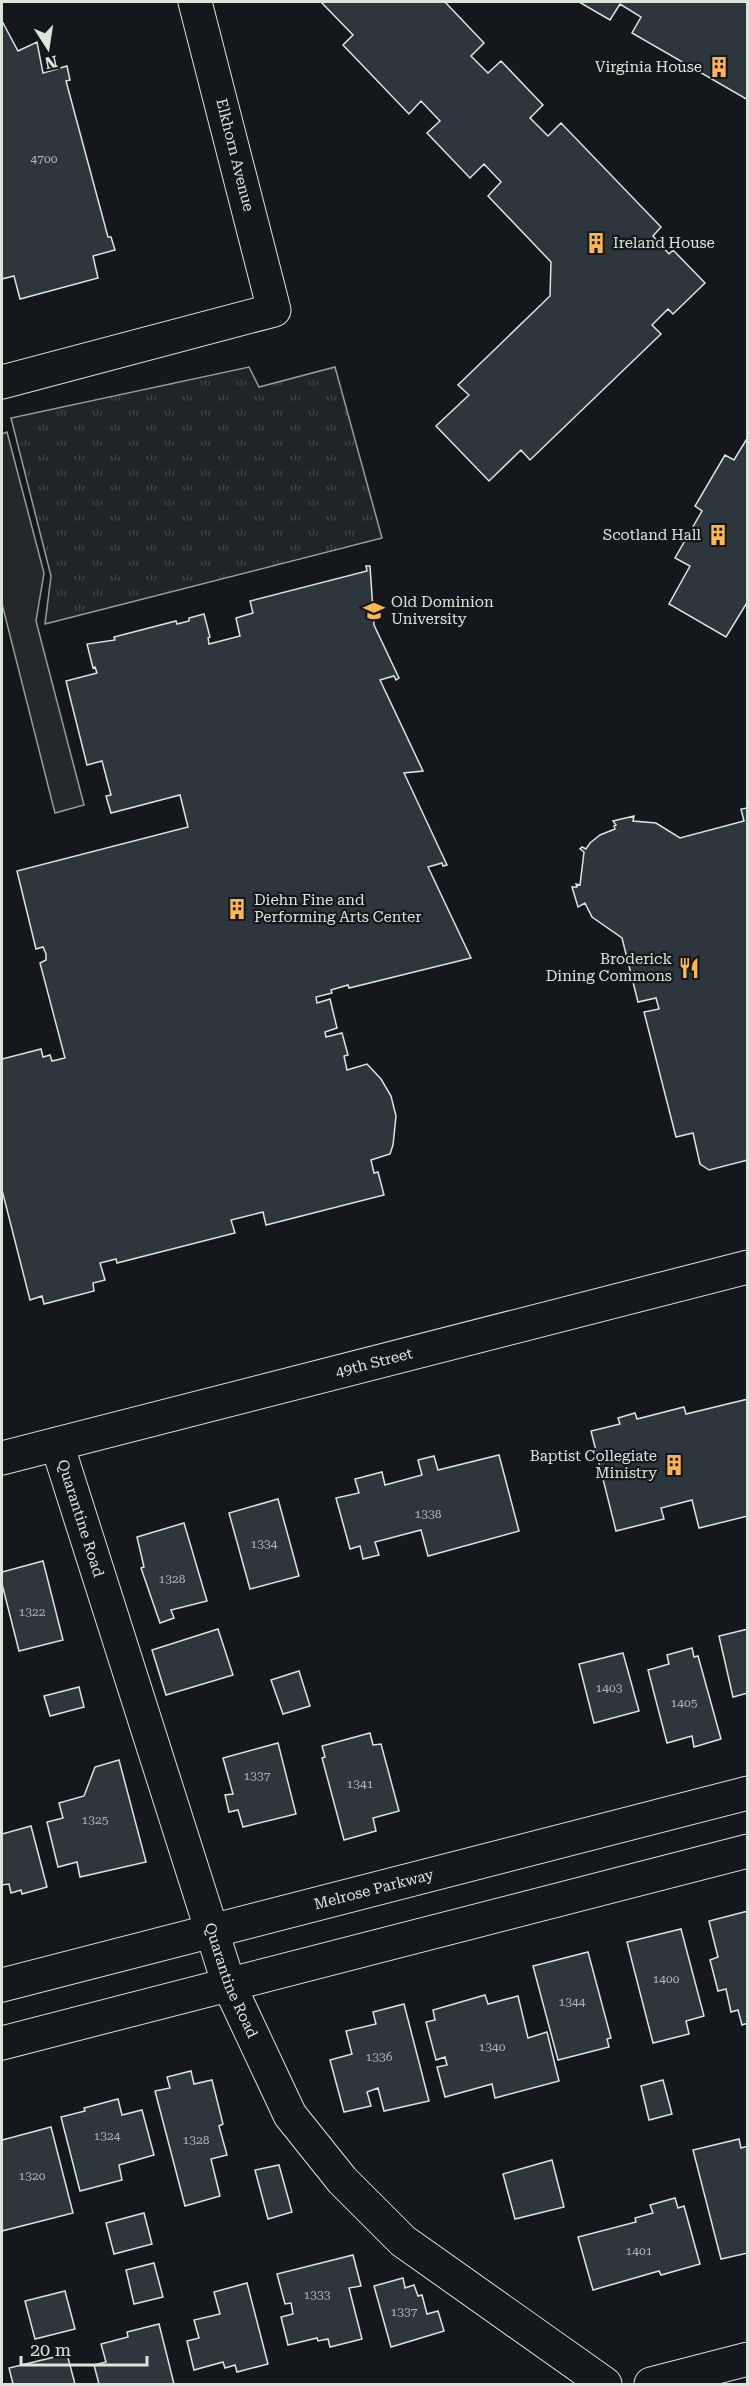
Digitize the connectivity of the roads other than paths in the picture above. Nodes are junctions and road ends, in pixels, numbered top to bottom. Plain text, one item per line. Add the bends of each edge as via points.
1 (195, 2) edge
2 (2, 382) edge
3 (747, 1267) edge
4 (57, 1444) junction
5 (2, 1458) edge
6 (747, 1793) edge
7 (747, 1851) edge
8 (211, 1932) junction
9 (2, 1985) edge
10 (229, 1985) junction
11 (2, 2043) edge
12 (747, 2359) edge
13 (605, 2385) edge
14 (651, 2385) edge

1 - 2 street, Elkhorn Avenue via 274,309
3 - 4 street, 49th Street
4 - 5 street, 49th Street
4 - 8 street, Quarantine Road
6 - 8 street, Melrose Parkway
7 - 10 street
8 - 9 street, Melrose Parkway
8 - 10 street, Quarantine Road
10 - 11 street
10 - 13 street, Quarantine Road via 290,2115 342,2180 403,2241
12 - 14 street

